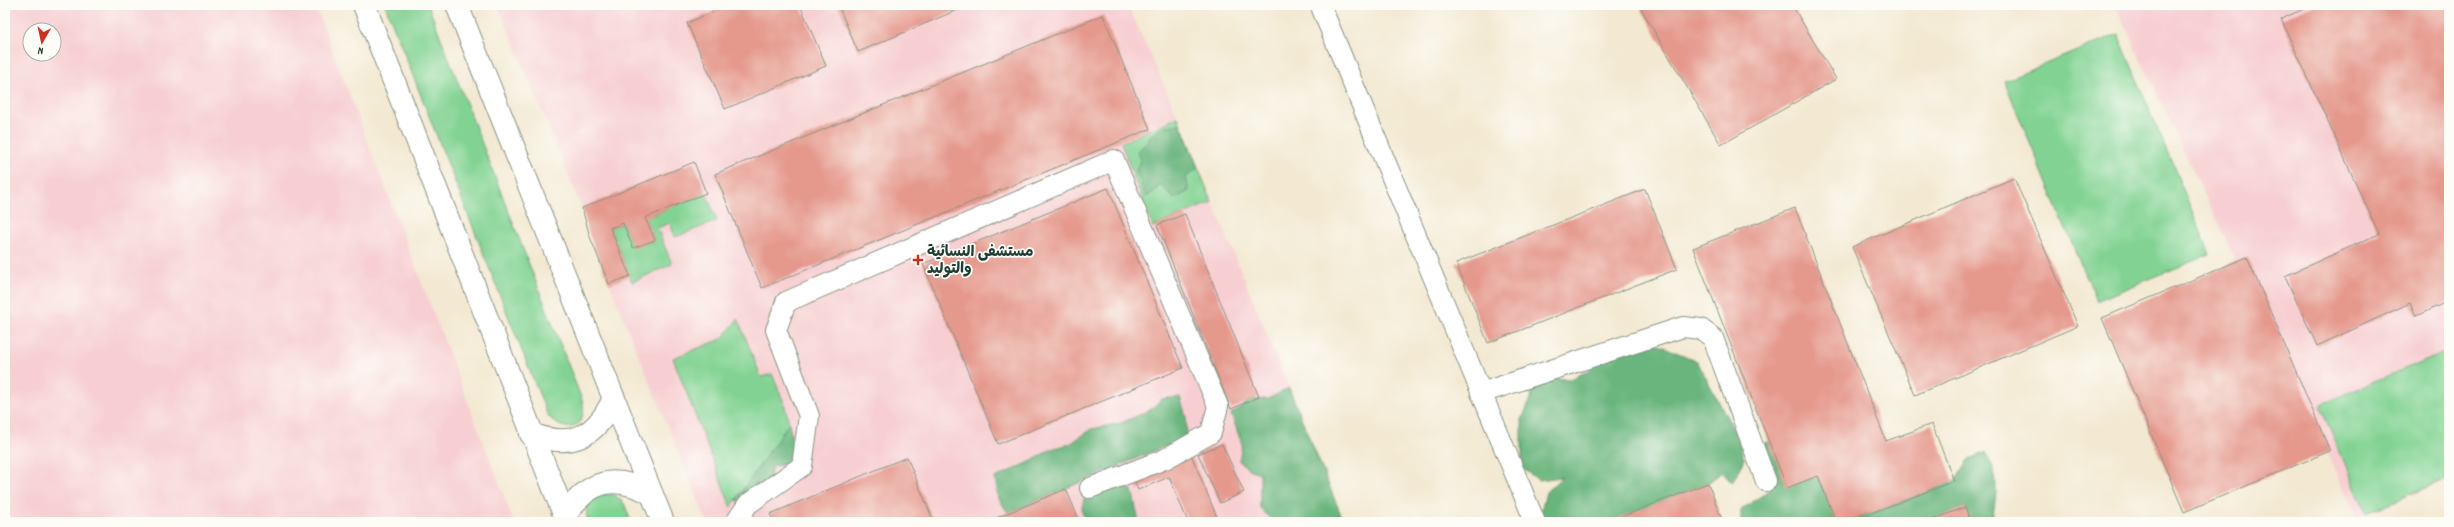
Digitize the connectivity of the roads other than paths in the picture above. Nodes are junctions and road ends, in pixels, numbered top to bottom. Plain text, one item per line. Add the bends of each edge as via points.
1 (364, 5) edge
2 (457, 5) edge
3 (1322, 9) dead end
4 (1481, 393) junction
5 (614, 398) junction
6 (531, 434) junction
7 (1766, 481) dead end
8 (1090, 488) dead end
9 (652, 494) junction
10 (566, 519) edge
11 (663, 522) edge
12 (736, 522) edge
13 (1535, 522) edge

1 - 6 main road
2 - 5 main road
3 - 4 lane
4 - 7 lane via 1683,327 1701,329 1713,338
4 - 13 lane
5 - 6 main road via 605,417 591,432 572,440 551,441
5 - 9 main road
6 - 10 main road
8 - 12 lane via 1165,459 1211,433 1218,406 1114,160 786,302 776,330 809,416 802,466 748,504
9 - 10 main road via 634,484 613,481 592,487 576,499
9 - 11 main road

